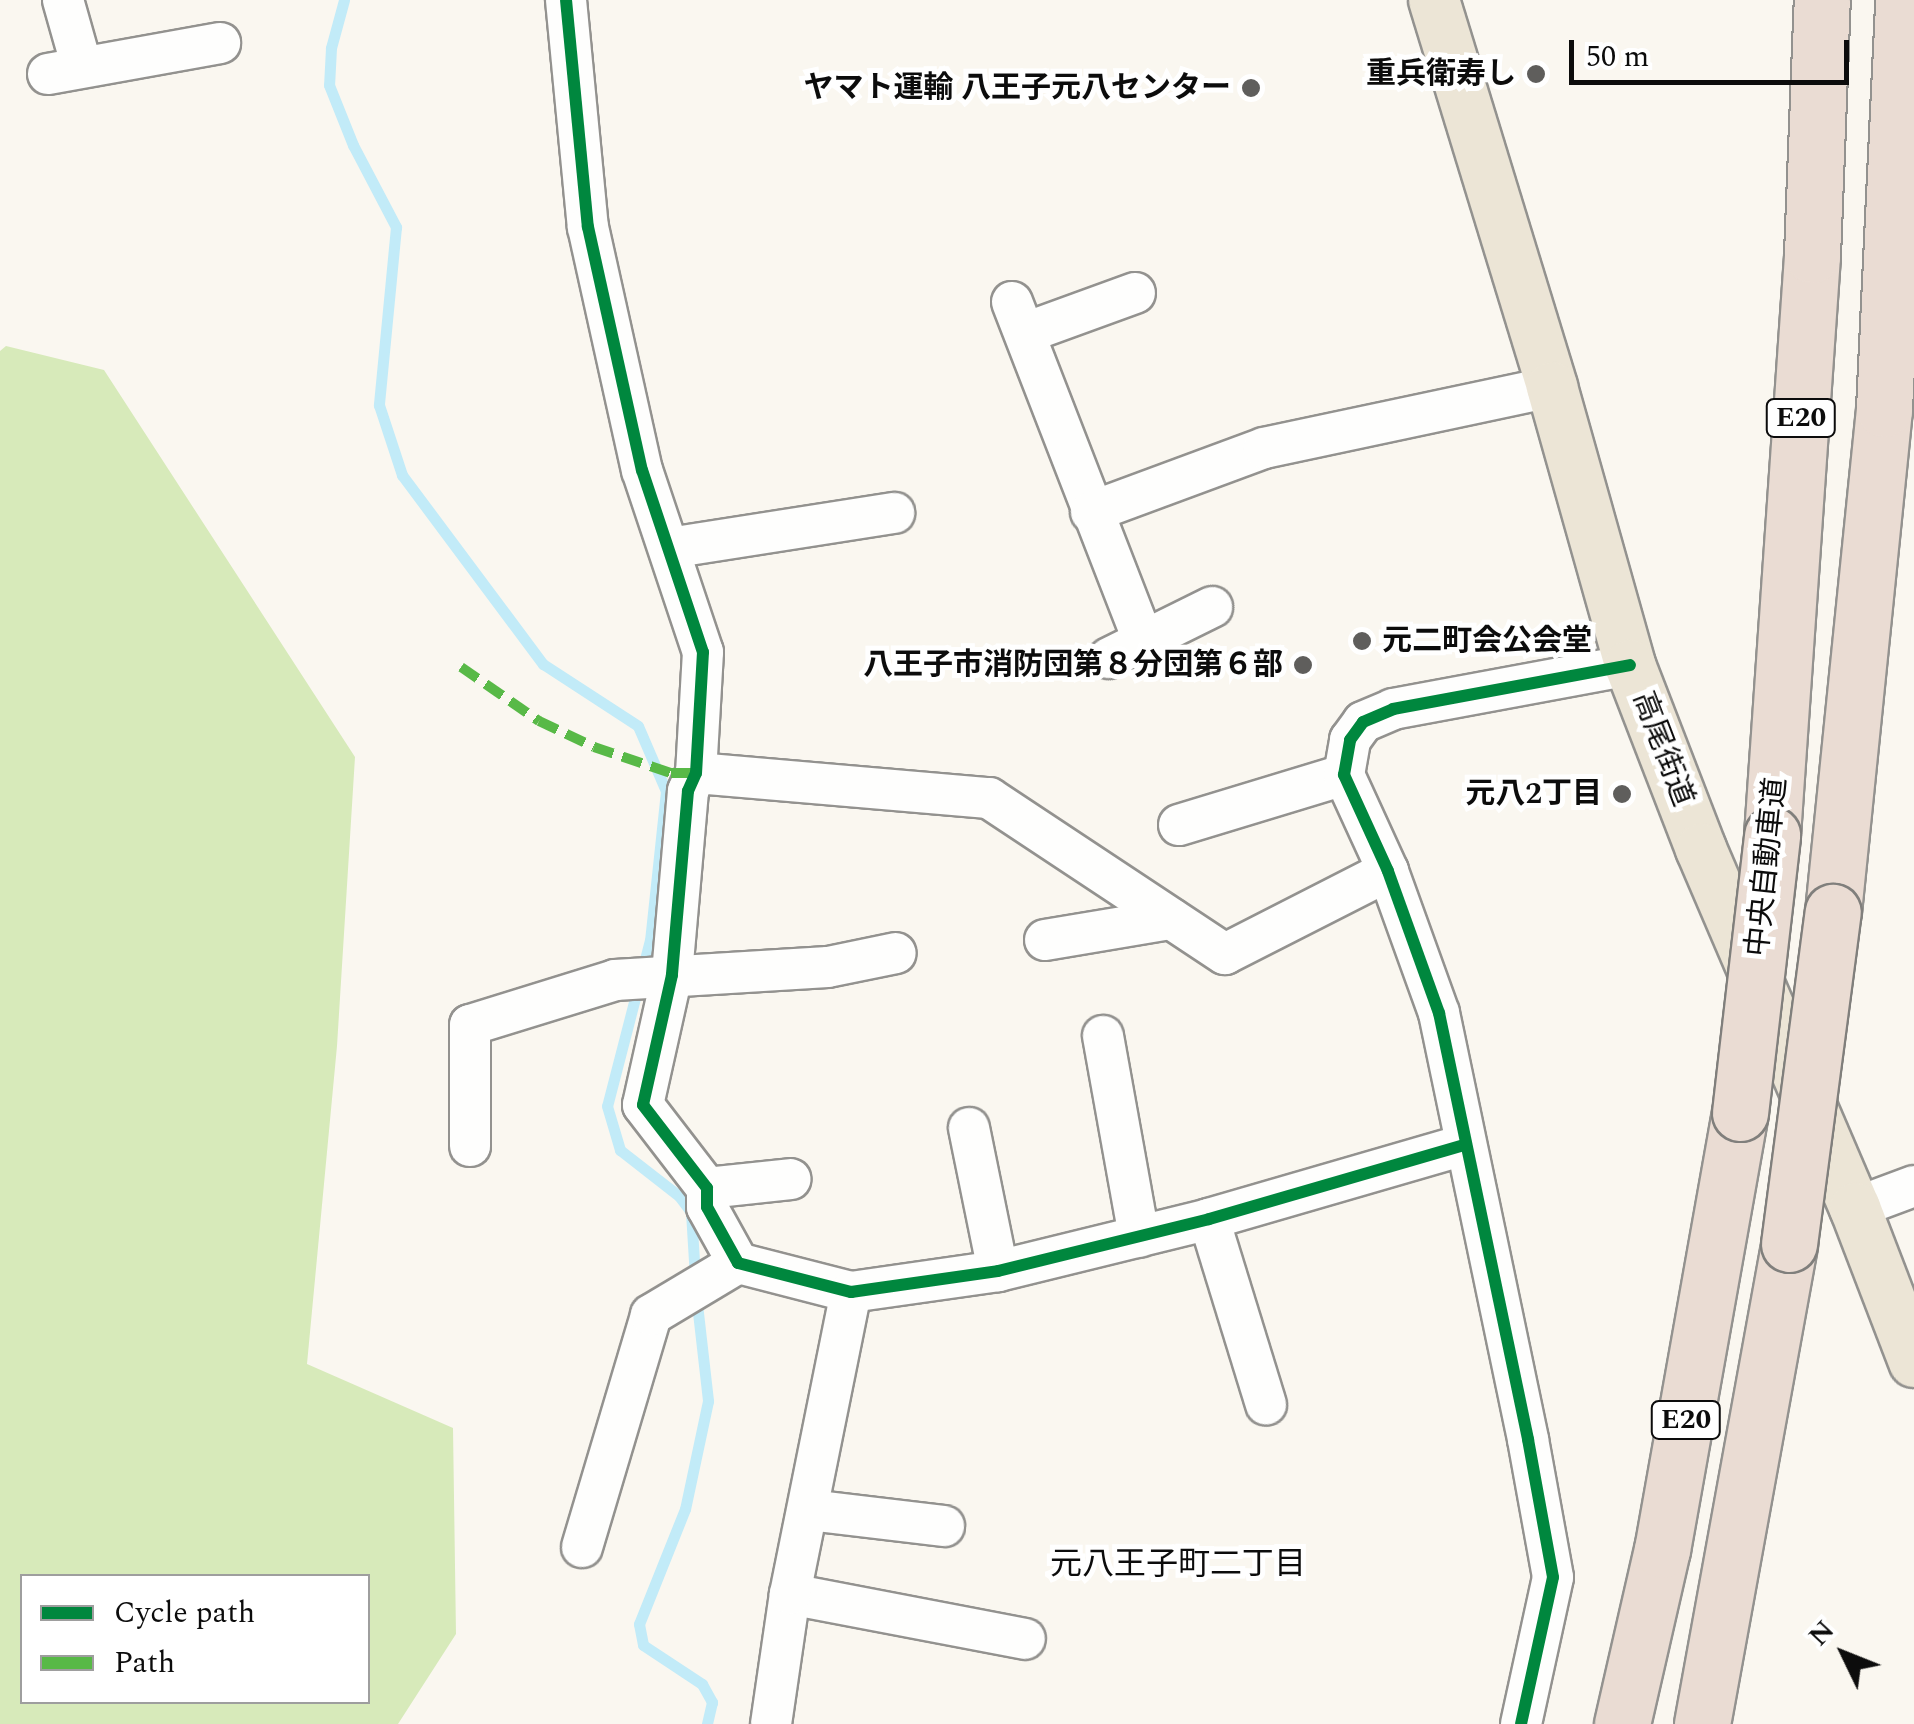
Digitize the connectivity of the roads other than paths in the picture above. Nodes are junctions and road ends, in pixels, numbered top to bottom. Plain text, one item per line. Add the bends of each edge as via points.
1 (63, 0) edge
2 (566, 0) edge
3 (1434, 0) edge
4 (1822, 0) edge
5 (1903, 0) edge
6 (220, 43) dead end
7 (1134, 293) dead end
8 (1552, 387) junction
9 (1090, 512) junction
10 (894, 513) dead end
11 (670, 548) junction
12 (1212, 607) dead end
13 (1630, 665) junction
14 (696, 773) junction
15 (1344, 775) junction
16 (1179, 825) dead end
17 (1388, 871) junction
18 (1171, 919) junction
19 (1045, 940) dead end
20 (896, 953) dead end
21 (664, 976) junction
22 (1103, 1036) dead end
23 (968, 1128) dead end
24 (1463, 1145) junction
25 (470, 1146) dead end
26 (792, 1180) dead end
27 (1914, 1186) edge
28 (707, 1188) junction
29 (1855, 1208) junction
30 (1209, 1218) junction
31 (1139, 1237) junction
32 (726, 1270) junction
33 (998, 1270) junction
34 (851, 1292) junction
35 (1914, 1362) edge
36 (1266, 1404) dead end
37 (809, 1510) junction
38 (944, 1526) dead end
39 (582, 1547) dead end
40 (790, 1594) junction
41 (1025, 1639) dead end
42 (771, 1724) edge
43 (1521, 1724) edge
44 (1622, 1724) edge
45 (1702, 1724) edge

1 - 6 street via 65,70
2 - 11 street via 588,226 642,470
3 - 8 main road, 高尾街道
4 - 44 highway, 中央自動車道 / E20, bridge via 1812,256 1772,835 1740,1114 1662,1550
5 - 45 highway, E20, bridge via 1884,409 1833,912 1789,1244
7 - 9 street via 1019,318
8 - 9 street via 1264,448
8 - 13 main road, 高尾街道
9 - 12 street via 1126,649
10 - 11 street
11 - 14 street via 703,652
13 - 15 street via 1393,708 1363,722 1350,740
13 - 29 main road, 高尾街道
14 - 18 street via 990,798
14 - 21 street via 688,791
15 - 16 street
15 - 17 street
17 - 18 street via 1224,954
17 - 24 street via 1438,1013
18 - 19 street
20 - 21 street via 828,967
21 - 25 street via 615,980 470,1025
21 - 28 street via 643,1104
22 - 31 street
23 - 33 street
24 - 30 street
24 - 43 street via 1553,1577
26 - 28 street
27 - 29 street
28 - 32 street
29 - 35 main road, 高尾街道
30 - 31 street
30 - 36 street
31 - 33 street
32 - 34 street
32 - 39 street via 651,1316
33 - 34 street
34 - 37 street
37 - 38 street
37 - 40 street
40 - 41 street
40 - 42 street

